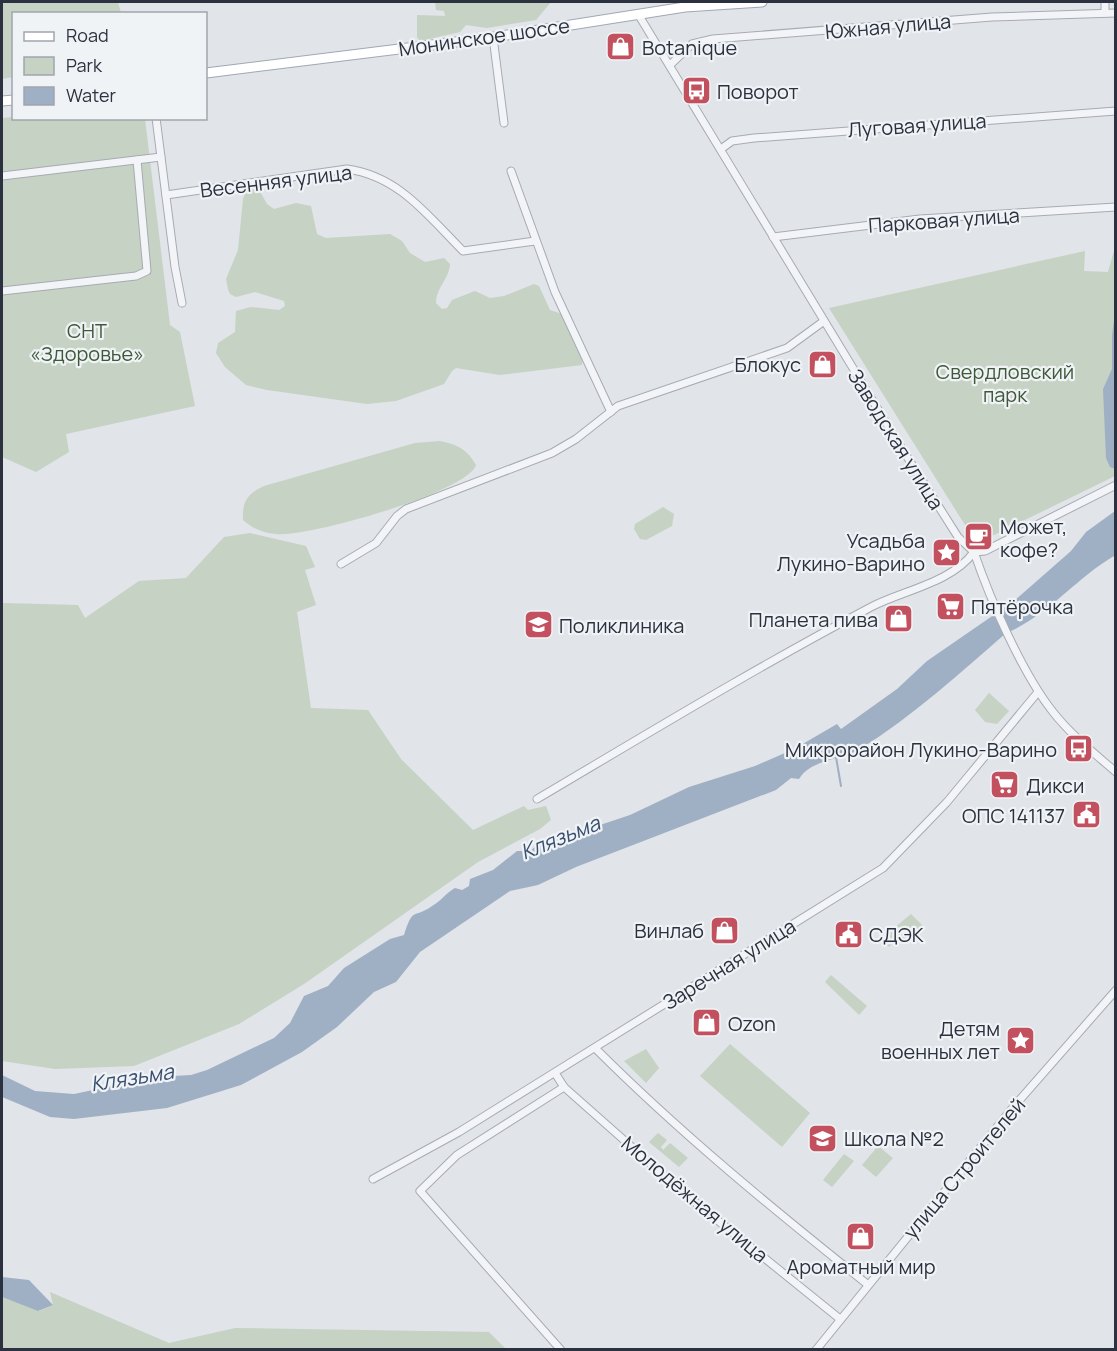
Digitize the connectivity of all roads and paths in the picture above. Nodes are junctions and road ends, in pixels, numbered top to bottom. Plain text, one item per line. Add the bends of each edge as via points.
1 (762, 2) edge
2 (1105, 2) edge
3 (1105, 13) junction
4 (1116, 13) edge
5 (638, 14) junction
6 (493, 37) junction
7 (670, 66) junction
8 (207, 73) edge
9 (1116, 111) edge
10 (156, 120) edge
11 (504, 123) dead end
12 (721, 149) junction
13 (162, 157) junction
14 (137, 160) junction
15 (511, 171) dead end
16 (2, 176) edge
17 (166, 195) junction
18 (1116, 207) edge
19 (773, 237) junction
20 (535, 241) junction
21 (2, 291) edge
22 (182, 303) dead end
23 (824, 321) junction
24 (611, 412) junction
25 (1116, 485) edge
26 (974, 552) junction
27 (341, 564) dead end
28 (1038, 692) junction
29 (1116, 772) edge
30 (537, 800) dead end
31 (1116, 990) edge
32 (595, 1048) junction
33 (555, 1074) junction
34 (564, 1087) junction
35 (373, 1179) dead end
36 (867, 1284) junction
37 (840, 1319) junction
38 (561, 1350) edge
39 (816, 1350) edge

1 - 5 main road, Монинское шоссе
2 - 3 street
3 - 4 street, Южная улица
3 - 7 street, Южная улица via 992,17 713,39 692,44
5 - 6 main road, Монинское шоссе
5 - 7 street, Заводская улица
6 - 8 main road, Монинское шоссе
6 - 11 street
7 - 12 street, Заводская улица
9 - 12 street, Луговая улица via 754,138 732,141
10 - 13 street
12 - 19 street, Заводская улица
13 - 14 street
13 - 17 street
14 - 16 street
14 - 21 street via 147,271 136,276
15 - 20 street
17 - 20 street, Весенняя улица via 347,169 365,171 403,190 463,250
17 - 22 street
18 - 19 street, Парковая улица via 920,219
19 - 23 street, Заводская улица
20 - 24 street
23 - 24 street via 787,348 618,406
23 - 26 street, Заводская улица via 956,534
24 - 27 street via 552,453 406,509 376,543
25 - 26 street via 985,551
26 - 28 street via 985,585
26 - 30 street via 966,563 947,575 862,612 711,695
28 - 29 street via 1066,727
28 - 32 street, Заречная улица via 953,794 884,868
31 - 36 street, улица Строителей
32 - 33 street, Заречная улица
32 - 36 street via 714,1158
33 - 34 street, Молодёжная улица
33 - 35 street, Заречная улица
34 - 37 street, Молодёжная улица via 685,1194
34 - 38 street via 457,1155 420,1191
36 - 37 street, улица Строителей
37 - 39 street, улица Строителей

